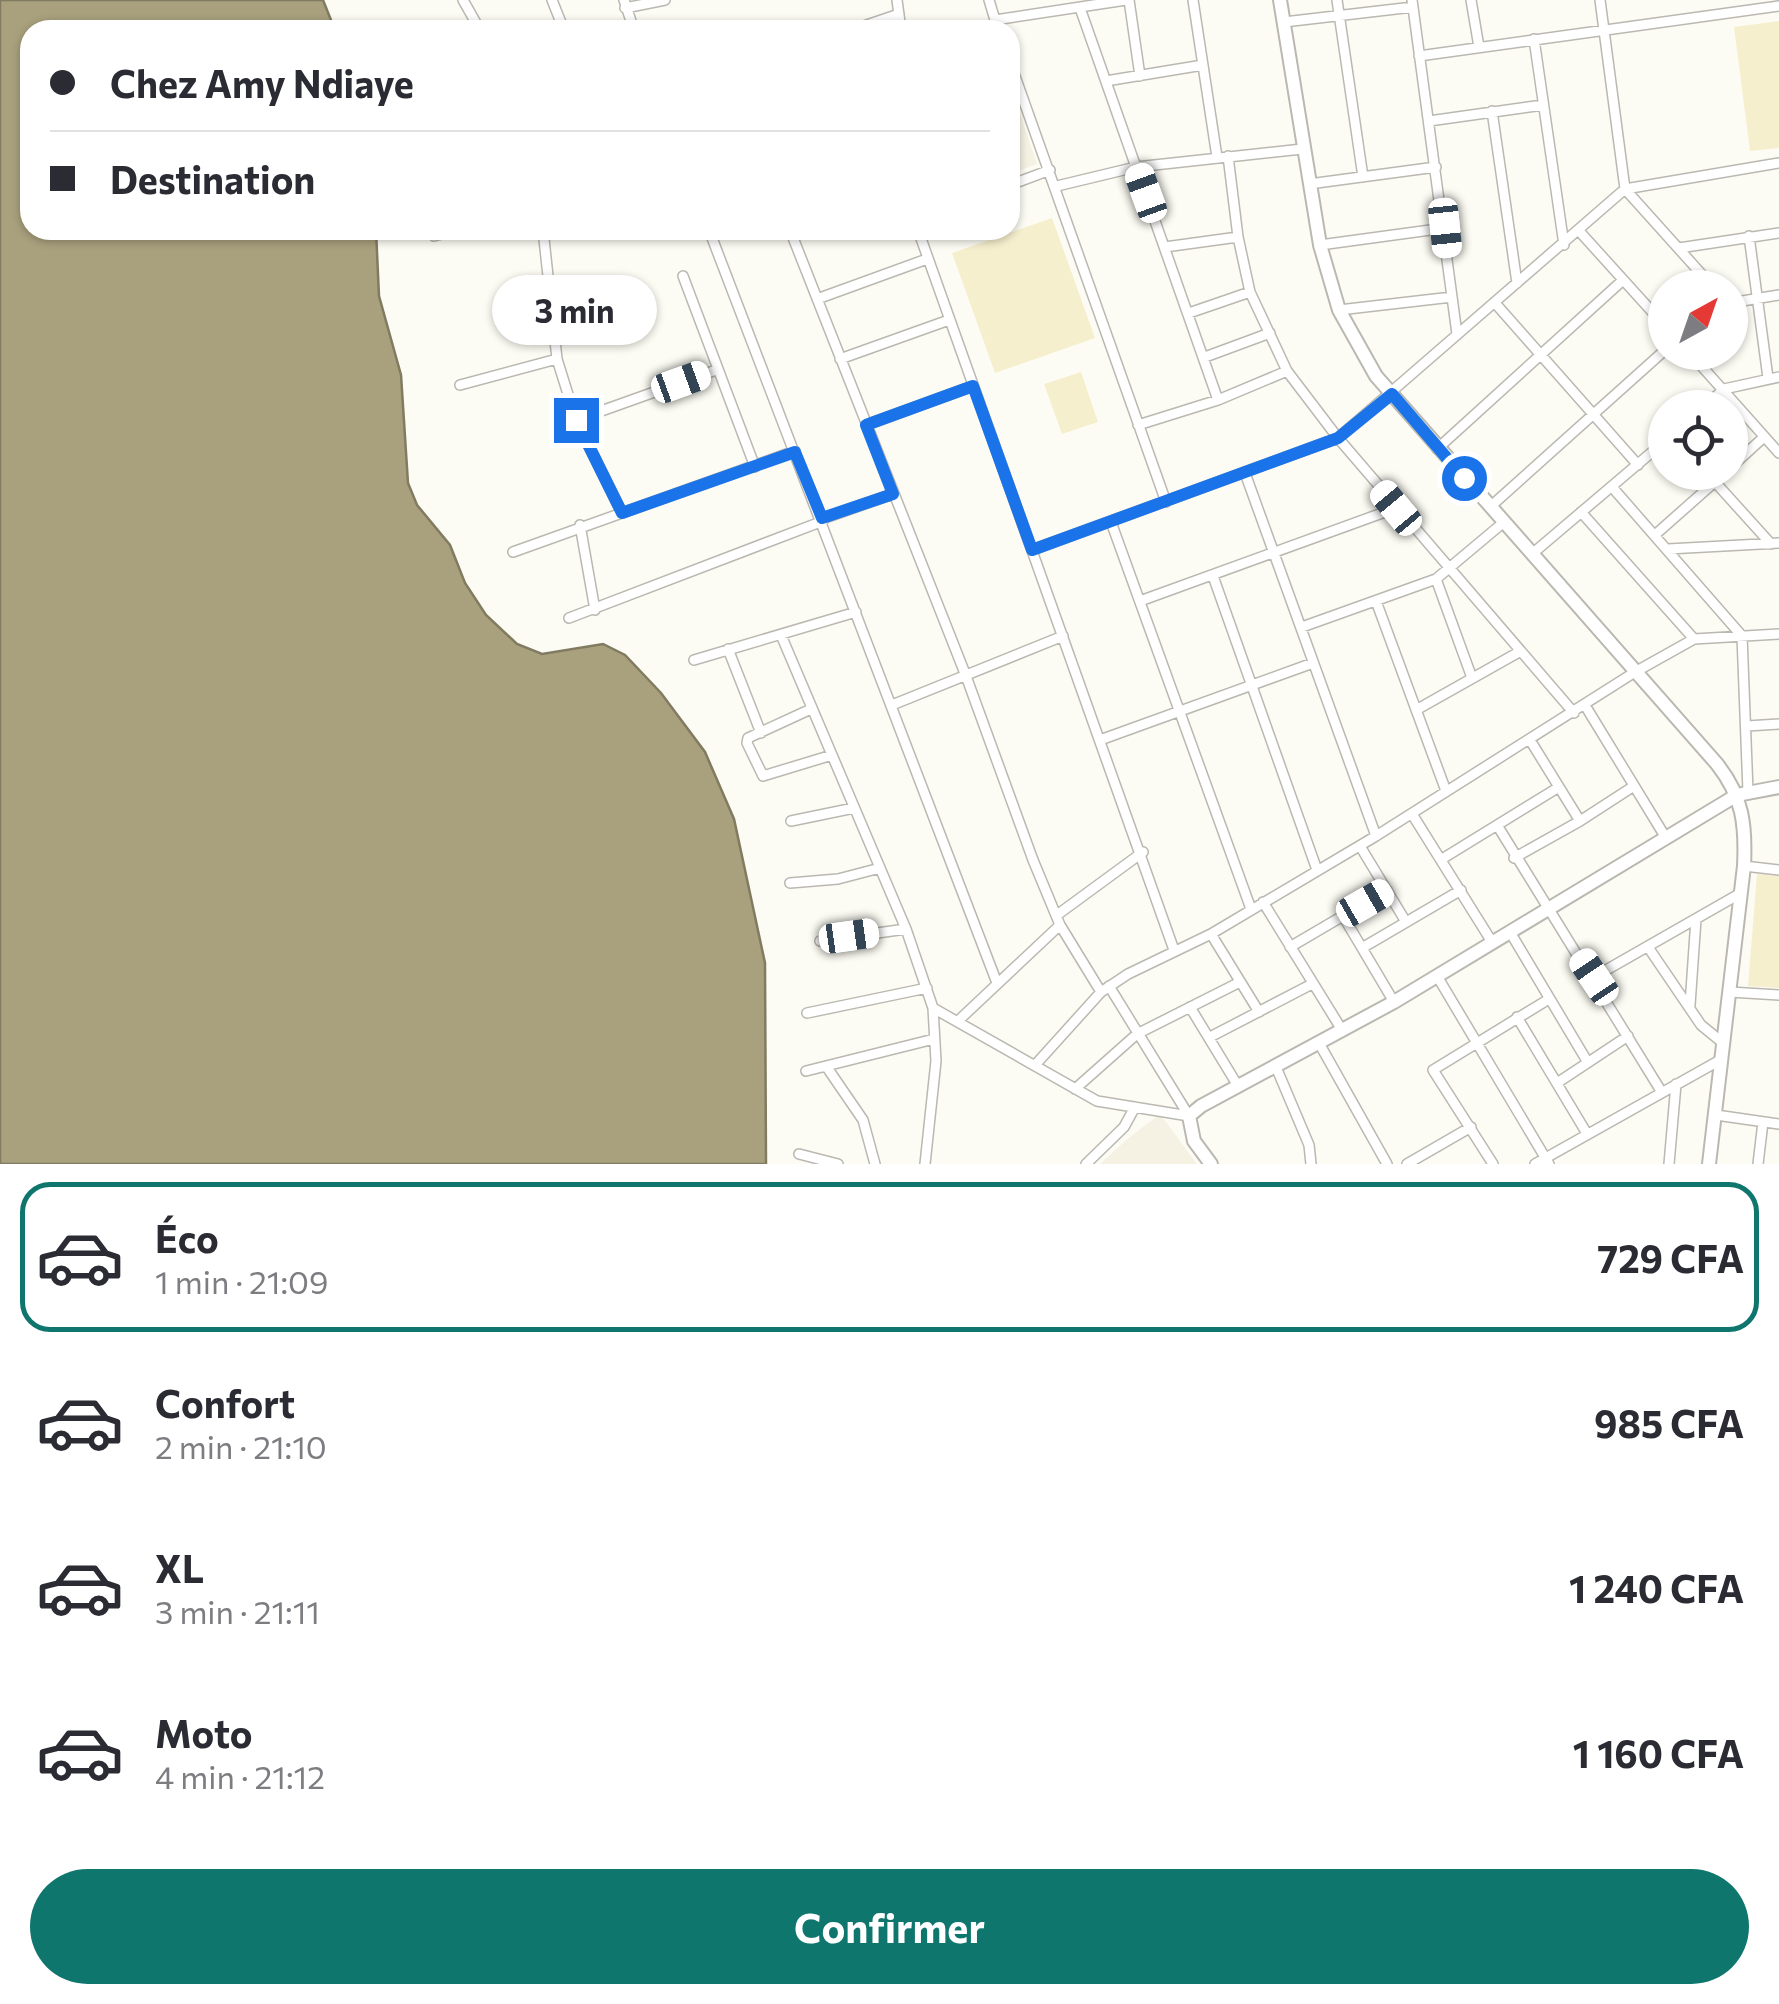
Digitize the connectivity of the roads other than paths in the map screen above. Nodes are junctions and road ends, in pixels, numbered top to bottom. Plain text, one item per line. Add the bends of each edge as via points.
1 (665, 0) edge
2 (897, 0) edge
3 (1127, 0) edge
4 (1193, 0) edge
5 (1280, 0) edge
6 (1337, 0) edge
7 (1471, 0) edge
8 (1600, 0) edge
9 (1730, 0) edge
10 (625, 4) edge
11 (1062, 4) edge
12 (1413, 4) edge
13 (1779, 6) edge
14 (1080, 8) junction
15 (1732, 12) junction
16 (899, 14) junction
17 (1339, 15) junction
18 (881, 20) edge
19 (900, 20) edge
20 (1012, 20) edge
21 (1284, 22) junction
22 (1604, 30) junction
23 (1534, 39) junction
24 (1478, 47) junction
25 (1419, 56) junction
26 (1203, 65) junction
27 (1140, 76) junction
28 (1106, 82) junction
29 (1020, 89) edge
30 (1543, 104) junction
31 (1492, 111) junction
32 (1429, 121) junction
33 (1302, 149) junction
34 (1223, 157) junction
35 (1779, 163) edge
36 (1136, 167) junction
37 (1436, 167) junction
38 (1050, 170) junction
39 (1364, 177) junction
40 (1020, 181) edge
41 (1310, 184) junction
42 (1057, 186) junction
43 (1626, 189) junction
44 (1445, 228) junction
45 (1580, 232) junction
46 (1779, 233) edge
47 (1749, 236) junction
48 (1238, 237) junction
49 (544, 240) edge
50 (713, 240) edge
51 (794, 240) edge
52 (921, 240) edge
53 (1320, 245) junction
54 (1564, 245) junction
55 (1165, 246) junction
56 (1679, 248) junction
57 (928, 259) junction
58 (1698, 270) edge
59 (683, 276) dead end
60 (1622, 280) junction
61 (1517, 283) junction
62 (1250, 292) junction
63 (1779, 295) edge
64 (1452, 297) junction
65 (1756, 298) junction
66 (817, 299) junction
67 (1748, 300) edge
68 (1495, 303) junction
69 (1648, 308) edge
70 (1339, 310) junction
71 (1189, 312) junction
72 (949, 320) junction
73 (1270, 332) junction
74 (1457, 334) junction
75 (1205, 357) junction
76 (1540, 358) junction
77 (557, 359) junction
78 (840, 359) junction
79 (1648, 365) edge
80 (716, 370) junction
81 (1706, 370) edge
82 (1287, 371) junction
83 (1774, 378) edge
84 (460, 385) dead end
85 (973, 386) junction
86 (1724, 390) joint
87 (1392, 394) junction
88 (1218, 400) junction
89 (1592, 414) junction
90 (1748, 418) edge
91 (576, 420) junction
92 (866, 425) junction
93 (1138, 425) junction
94 (1764, 437) junction
95 (1338, 438) junction
96 (1437, 449) junction
97 (795, 452) junction
98 (1748, 452) edge
99 (1779, 453) edge
100 (1648, 456) edge
101 (1638, 465) junction
102 (755, 467) junction
103 (1245, 473) junction
104 (1612, 488) junction
105 (1706, 490) edge
106 (1723, 490) edge
107 (893, 494) junction
108 (1166, 502) junction
109 (1490, 506) junction
110 (1396, 508) junction
111 (1581, 512) junction
112 (622, 513) junction
113 (823, 520) junction
114 (1111, 522) junction
115 (1504, 522) junction
116 (580, 525) junction
117 (1656, 534) junction
118 (1775, 544) edge
119 (1668, 548) junction
120 (1032, 550) junction
121 (513, 552) dead end
122 (1274, 552) junction
123 (1532, 554) junction
124 (1449, 569) junction
125 (1214, 576) junction
126 (1436, 579) junction
127 (1140, 601) junction
128 (1376, 602) junction
129 (595, 610) junction
130 (856, 612) junction
131 (569, 618) dead end
132 (1302, 627) junction
133 (1779, 634) edge
134 (780, 635) junction
135 (1063, 636) junction
136 (1742, 636) junction
137 (1694, 639) junction
138 (728, 649) junction
139 (1519, 652) junction
140 (694, 660) dead end
141 (1313, 663) junction
142 (1635, 672) junction
143 (966, 676) junction
144 (1472, 678) junction
145 (1253, 687) junction
146 (892, 705) junction
147 (1586, 707) junction
148 (811, 708) junction
149 (1182, 710) junction
150 (1416, 710) junction
151 (1574, 714) junction
152 (1779, 724) edge
153 (1747, 726) junction
154 (760, 733) junction
155 (1100, 740) junction
156 (1530, 740) junction
157 (832, 756) junction
158 (1634, 786) junction
159 (1559, 787) junction
160 (1779, 787) edge
161 (1446, 791) junction
162 (1743, 794) junction
163 (854, 808) junction
164 (1412, 814) junction
165 (791, 821) dead end
166 (1580, 821) junction
167 (1496, 825) junction
168 (1376, 836) junction
169 (1666, 838) junction
170 (1360, 846) junction
171 (1143, 852) junction
172 (1514, 858) junction
173 (1442, 859) junction
174 (1744, 866) junction
175 (880, 868) junction
176 (1317, 870) junction
177 (1779, 870) edge
178 (790, 883) dead end
179 (1387, 890) junction
180 (1461, 890) junction
181 (1741, 893) junction
182 (1263, 902) junction
183 (1548, 908) junction
184 (1251, 909) junction
185 (1343, 916) junction
186 (1696, 918) junction
187 (1058, 920) junction
188 (1406, 922) junction
189 (906, 928) junction
190 (1510, 932) junction
191 (1211, 934) junction
192 (820, 940) dead end
193 (1492, 942) junction
194 (1290, 947) junction
195 (1648, 947) junction
196 (1362, 948) junction
197 (1174, 950) junction
198 (1437, 976) junction
199 (1594, 977) junction
200 (1240, 982) junction
201 (997, 983) junction
202 (1312, 984) junction
203 (927, 988) junction
204 (1105, 989) junction
205 (1730, 992) junction
206 (1779, 995) edge
207 (1549, 998) junction
208 (1394, 1002) junction
209 (1690, 1005) junction
210 (933, 1008) junction
211 (1190, 1008) junction
212 (1259, 1012) junction
213 (806, 1013) dead end
214 (1517, 1017) junction
215 (959, 1020) junction
216 (1342, 1030) junction
217 (1137, 1034) junction
218 (1628, 1036) junction
219 (1210, 1037) junction
220 (934, 1040) junction
221 (1476, 1040) junction
222 (1319, 1042) junction
223 (1724, 1043) junction
224 (1722, 1059) junction
225 (1587, 1062) junction
226 (1036, 1064) junction
227 (826, 1066) junction
228 (1276, 1067) junction
229 (806, 1072) dead end
230 (1556, 1083) junction
231 (1676, 1084) junction
232 (1238, 1086) junction
233 (1074, 1088) junction
234 (1662, 1091) junction
235 (1135, 1107) junction
236 (1716, 1115) junction
237 (1190, 1116) junction
238 (1763, 1122) junction
239 (1779, 1124) edge
240 (1471, 1127) junction
241 (1586, 1132) junction
242 (800, 1154) dead end
243 (1547, 1161) edge
244 (838, 1164) edge
245 (875, 1164) edge
246 (926, 1164) edge
247 (1086, 1164) edge
248 (1211, 1164) edge
249 (1311, 1164) edge
250 (1387, 1164) edge
251 (1406, 1164) edge
252 (1492, 1164) edge
253 (1535, 1164) edge
254 (1670, 1164) edge
255 (1709, 1164) edge
256 (1758, 1164) edge

1 - 10 street
2 - 16 street
3 - 14 street
3 - 27 street
4 - 26 street
5 - 21 main road
6 - 17 street
7 - 24 street
8 - 22 street
9 - 15 street
11 - 14 street
11 - 20 street
12 - 17 street
12 - 25 street
13 - 15 street
14 - 28 street
15 - 22 street
16 - 18 street
16 - 19 street
17 - 21 street
17 - 39 street
21 - 33 main road
22 - 23 street
22 - 43 street
23 - 24 street
23 - 30 street
24 - 25 street
25 - 32 street
26 - 27 street
26 - 34 street
27 - 28 street
28 - 36 street
29 - 38 street
30 - 31 street
30 - 54 street
31 - 32 street
31 - 61 street
32 - 37 street
33 - 34 street
33 - 41 main road
34 - 36 street
34 - 48 street
35 - 43 street
36 - 42 street
36 - 55 street
37 - 39 street
37 - 44 street
38 - 40 street
38 - 42 street
39 - 41 street
41 - 53 main road
42 - 93 street
43 - 45 street
43 - 56 street
44 - 53 street
44 - 64 street
45 - 54 street
45 - 60 street
46 - 47 street
47 - 56 street
47 - 65 street
48 - 55 street
48 - 62 street
49 - 77 street
50 - 97 street
51 - 66 street
52 - 57 street
53 - 70 main road
54 - 61 street
55 - 71 street
56 - 58 street
57 - 66 street
57 - 72 street
59 - 80 street
60 - 69 street
60 - 76 street
61 - 68 street
62 - 71 street
62 - 73 street
63 - 65 street
64 - 70 street
64 - 74 street
65 - 67 street
65 - 83 street
66 - 78 street
68 - 74 street
68 - 76 street
70 - 87 main road
71 - 75 street
72 - 78 street
72 - 85 street
73 - 75 street
73 - 82 street
74 - 87 street
75 - 88 street
76 - 89 street
76 - 96 street
77 - 84 street
77 - 91 street
78 - 92 street
79 - 89 street
80 - 91 street
80 - 102 street
81 - 86 street
82 - 88 street
82 - 95 street
83 - 86 street
85 - 92 street
85 - 120 street
87 - 95 street
87 - 96 main road
88 - 93 street
89 - 101 street
89 - 109 street
90 - 94 street
91 - 112 street
92 - 107 street
93 - 108 street
94 - 98 street
94 - 99 street
95 - 103 street
95 - 110 street
96 - 109 main road
97 - 102 street
97 - 113 street
100 - 101 street
101 - 104 street
102 - 112 street
103 - 108 street
103 - 122 street
104 - 111 street
104 - 117 street
105 - 117 street
106 - 118 street
107 - 113 street
107 - 143 street
108 - 114 street
109 - 115 main road
110 - 122 street
110 - 124 street
111 - 123 street
111 - 137 street
112 - 116 street
113 - 129 street
113 - 130 street
114 - 120 street
114 - 127 street
115 - 123 main road
115 - 124 street
116 - 121 street
116 - 129 street
117 - 119 street
118 - 119 street
119 - 136 street
120 - 135 street
122 - 125 street
122 - 132 street
123 - 142 main road
124 - 126 street
124 - 139 street
125 - 127 street
125 - 145 street
126 - 128 street
126 - 144 street
127 - 149 street
128 - 132 street
128 - 150 street
129 - 131 street
130 - 134 street
130 - 146 street
132 - 141 street
133 - 136 street
134 - 138 street
134 - 148 street
135 - 143 street
135 - 155 street
136 - 137 street
136 - 153 street
137 - 142 street
138 - 140 street
138 - 154 street
139 - 144 street
139 - 151 street
141 - 145 street
141 - 168 street
142 - 147 street
142 - 162 main road
143 - 146 street
143 - 187 street
144 - 150 street
145 - 149 street
145 - 176 street
146 - 201 street
147 - 151 street
147 - 158 street
148 - 154 street
148 - 157 street
149 - 155 street
149 - 184 street
150 - 161 street
151 - 156 street
152 - 153 street
153 - 162 street
154 - 157 street via 746,740 763,776
155 - 171 street
156 - 159 street
156 - 161 street
157 - 163 street
158 - 166 street
158 - 169 street
159 - 166 street
159 - 167 street
160 - 162 main road
161 - 164 street
162 - 169 main road
162 - 174 main road
163 - 165 street
163 - 175 street
164 - 168 street
164 - 173 street
166 - 172 street
167 - 172 street
167 - 173 street
168 - 170 street
169 - 183 main road
170 - 176 street
170 - 179 street
171 - 187 street
171 - 197 street
172 - 183 street
173 - 180 street
174 - 177 street
174 - 181 main road
175 - 178 street
175 - 189 street
176 - 182 street
179 - 185 street
179 - 188 street
180 - 188 street
180 - 193 street
181 - 186 street
181 - 205 main road
182 - 184 street
182 - 194 street
183 - 190 main road
183 - 199 street
184 - 191 street
185 - 194 street
185 - 196 street
186 - 195 street
186 - 209 street
187 - 201 street
187 - 204 street
188 - 196 street
189 - 192 street
189 - 203 street
190 - 193 main road
190 - 207 street
191 - 197 street
191 - 200 street
193 - 198 main road
194 - 202 street
195 - 199 street
195 - 209 street
196 - 208 street
197 - 204 street
198 - 208 main road
198 - 221 street
199 - 218 street
200 - 211 street
200 - 212 street
201 - 215 street
202 - 212 street
202 - 216 street
203 - 210 street
203 - 213 street
204 - 217 street
204 - 226 street
205 - 206 street
205 - 223 main road
207 - 214 street
207 - 225 street
208 - 216 main road
209 - 223 street via 1701,1025
210 - 215 street
210 - 220 street
211 - 217 street
211 - 219 street
212 - 219 street
214 - 221 street
214 - 230 street
215 - 226 street
216 - 222 main road
217 - 233 street
217 - 237 street
218 - 225 street
218 - 234 street
219 - 232 street
220 - 227 street
220 - 246 street
221 - 240 street via 1433,1073
221 - 243 street
222 - 228 main road
222 - 250 street
223 - 224 main road
224 - 231 street
224 - 236 main road
225 - 230 street
226 - 233 street
227 - 229 street
227 - 245 street via 862,1120
228 - 232 main road
228 - 249 street
230 - 241 street
231 - 234 street
231 - 254 street
232 - 237 main road
233 - 235 street
234 - 241 street
235 - 237 street
235 - 247 street
236 - 238 street
236 - 255 main road
237 - 248 main road via 1194,1141
238 - 239 street
238 - 256 street
240 - 251 street
240 - 252 street
241 - 243 street
242 - 244 street
243 - 253 street

